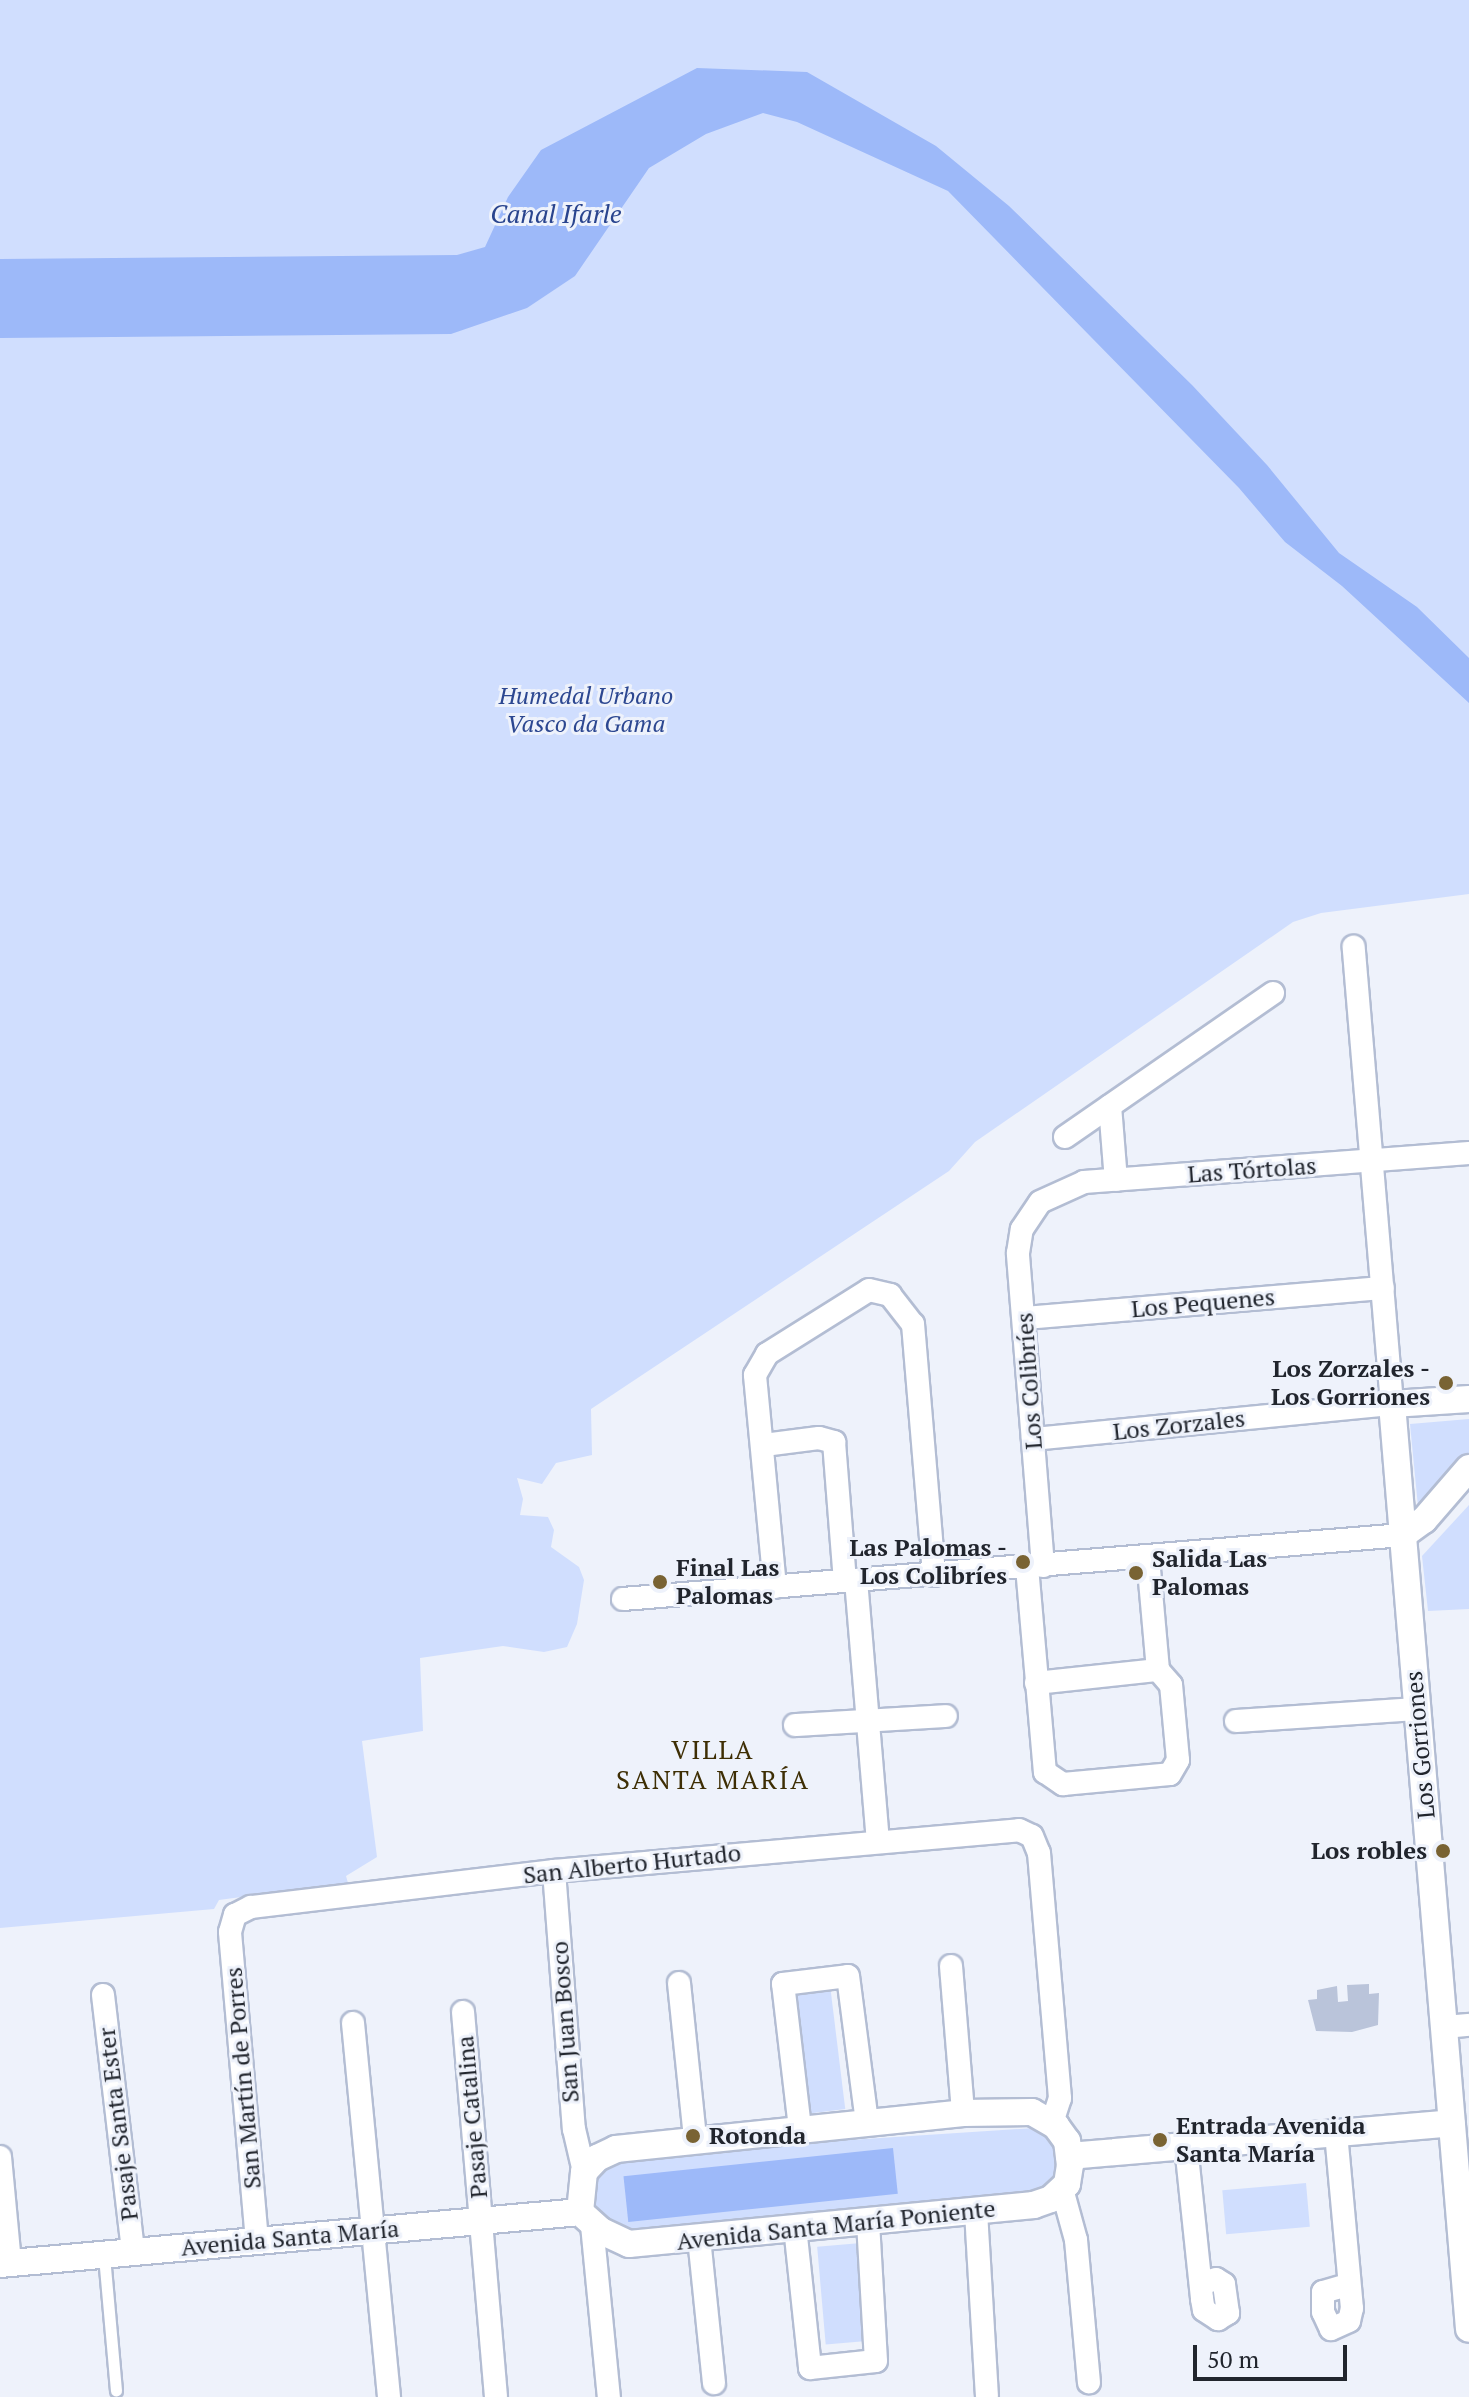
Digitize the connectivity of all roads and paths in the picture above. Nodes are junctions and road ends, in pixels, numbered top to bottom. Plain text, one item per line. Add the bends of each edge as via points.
1 (1354, 947) dead end
2 (1273, 993) dead end
3 (1110, 1106) junction
4 (1065, 1137) dead end
5 (1469, 1153) edge
6 (1373, 1160) junction
7 (1116, 1180) junction
8 (1040, 1202) joint
9 (1383, 1288) junction
10 (1024, 1318) junction
11 (1469, 1399) edge
12 (1392, 1404) junction
13 (1033, 1439) junction
14 (764, 1445) junction
15 (1469, 1468) edge
16 (1403, 1535) junction
17 (1148, 1558) junction
18 (1035, 1567) junction
19 (934, 1575) junction
20 (850, 1581) junction
21 (775, 1587) junction
22 (623, 1599) dead end
23 (1158, 1670) junction
24 (1036, 1683) junction
25 (1417, 1709) junction
26 (946, 1716) dead end
27 (868, 1721) junction
28 (1236, 1721) dead end
29 (795, 1725) dead end
30 (878, 1840) junction
31 (554, 1871) junction
32 (235, 1915) joint
33 (951, 1966) dead end
34 (679, 1983) dead end
35 (103, 1995) dead end
36 (463, 2012) dead end
37 (353, 2023) dead end
38 (1456, 2026) edge
39 (963, 2113) junction
40 (1052, 2122) junction
41 (867, 2123) junction
42 (800, 2128) junction
43 (1460, 2128) edge
44 (1336, 2133) junction
45 (695, 2138) junction
46 (1186, 2146) junction
47 (1069, 2156) junction
48 (0, 2157) edge
49 (584, 2172) junction
50 (1062, 2189) junction
51 (976, 2212) junction
52 (586, 2219) junction
53 (481, 2221) junction
54 (868, 2223) junction
55 (795, 2227) junction
56 (377, 2230) junction
57 (699, 2238) junction
58 (257, 2241) junction
59 (133, 2252) junction
60 (104, 2255) junction
61 (5, 2264) edge
62 (1201, 2284) dead end
63 (1348, 2285) dead end
64 (1469, 2329) edge
65 (1089, 2382) dead end
66 (714, 2383) dead end
67 (116, 2390) dead end
68 (987, 2396) edge
69 (389, 2397) edge
70 (496, 2397) edge
71 (609, 2397) edge

1 - 6 street, Los Gorriones
2 - 3 street
3 - 4 street
3 - 7 street
5 - 6 street, Las Tórtolas
6 - 7 street, Las Tórtolas
6 - 9 street, Los Gorriones
7 - 8 street, Las Tórtolas via 1072,1184
8 - 10 street, Los Colibríes via 1019,1241
9 - 10 street, Los Pequenes
9 - 12 street, Los Gorriones
10 - 13 street, Los Colibríes
11 - 12 street, Los Zorzales
12 - 13 street, Los Zorzales
12 - 16 street, Los Gorriones
13 - 18 street, Los Colibríes
14 - 19 street via 755,1375 767,1354 869,1290 890,1295 913,1324
14 - 20 street via 819,1438 834,1442
14 - 21 street
15 - 16 street via 1424,1520
16 - 17 street
16 - 25 street, Los Gorriones
17 - 18 street
17 - 23 street
18 - 19 street
18 - 24 street, Los Colibríes
19 - 20 street
20 - 21 street
20 - 27 street
21 - 22 street
23 - 24 street
23 - 24 street, Los Colibríes via 1171,1685 1178,1760 1170,1774 1063,1784 1045,1772
25 - 28 street
25 - 38 street, Los Gorriones
26 - 27 street
27 - 29 street
27 - 30 street
30 - 31 street, San Alberto Hurtado
30 - 40 street, San Alberto Hurtado via 1019,1830 1032,1836 1039,1853 1060,2098
31 - 32 street, San Alberto Hurtado via 251,1907
31 - 49 street, San Juan Bosco via 574,2129
32 - 58 street, San Martín de Porres via 230,1932
33 - 39 street
34 - 45 street
35 - 59 street, Pasaje Santa Ester
36 - 53 street, Pasaje Catalina
37 - 56 street
38 - 43 street, Los Gorriones
39 - 40 street via 1032,2112
39 - 41 street
40 - 47 street via 1067,2141
41 - 42 street
41 - 42 street via 848,1976 783,1984
42 - 45 street
43 - 44 street
43 - 64 street, Los Gorriones
44 - 46 street
44 - 63 street
45 - 49 street via 616,2149
46 - 47 street
46 - 62 street
47 - 50 street via 1070,2173
48 - 61 street
49 - 52 street
50 - 51 street, Avenida Santa María Poniente via 1034,2205
50 - 65 street via 1076,2240
51 - 54 street, Avenida Santa María Poniente
51 - 68 street
52 - 53 street, Avenida Santa María
52 - 57 street, Avenida Santa María Poniente via 629,2244
52 - 71 street
53 - 56 street, Avenida Santa María
53 - 70 street, Pasaje Catalina
54 - 55 street, Avenida Santa María Poniente
54 - 55 street via 876,2361 810,2368
55 - 57 street, Avenida Santa María Poniente
56 - 58 street, Avenida Santa María
56 - 69 street
57 - 66 street
58 - 59 street, Avenida Santa María
59 - 60 street, Avenida Santa María
60 - 61 street, Avenida Santa María
60 - 67 lane

